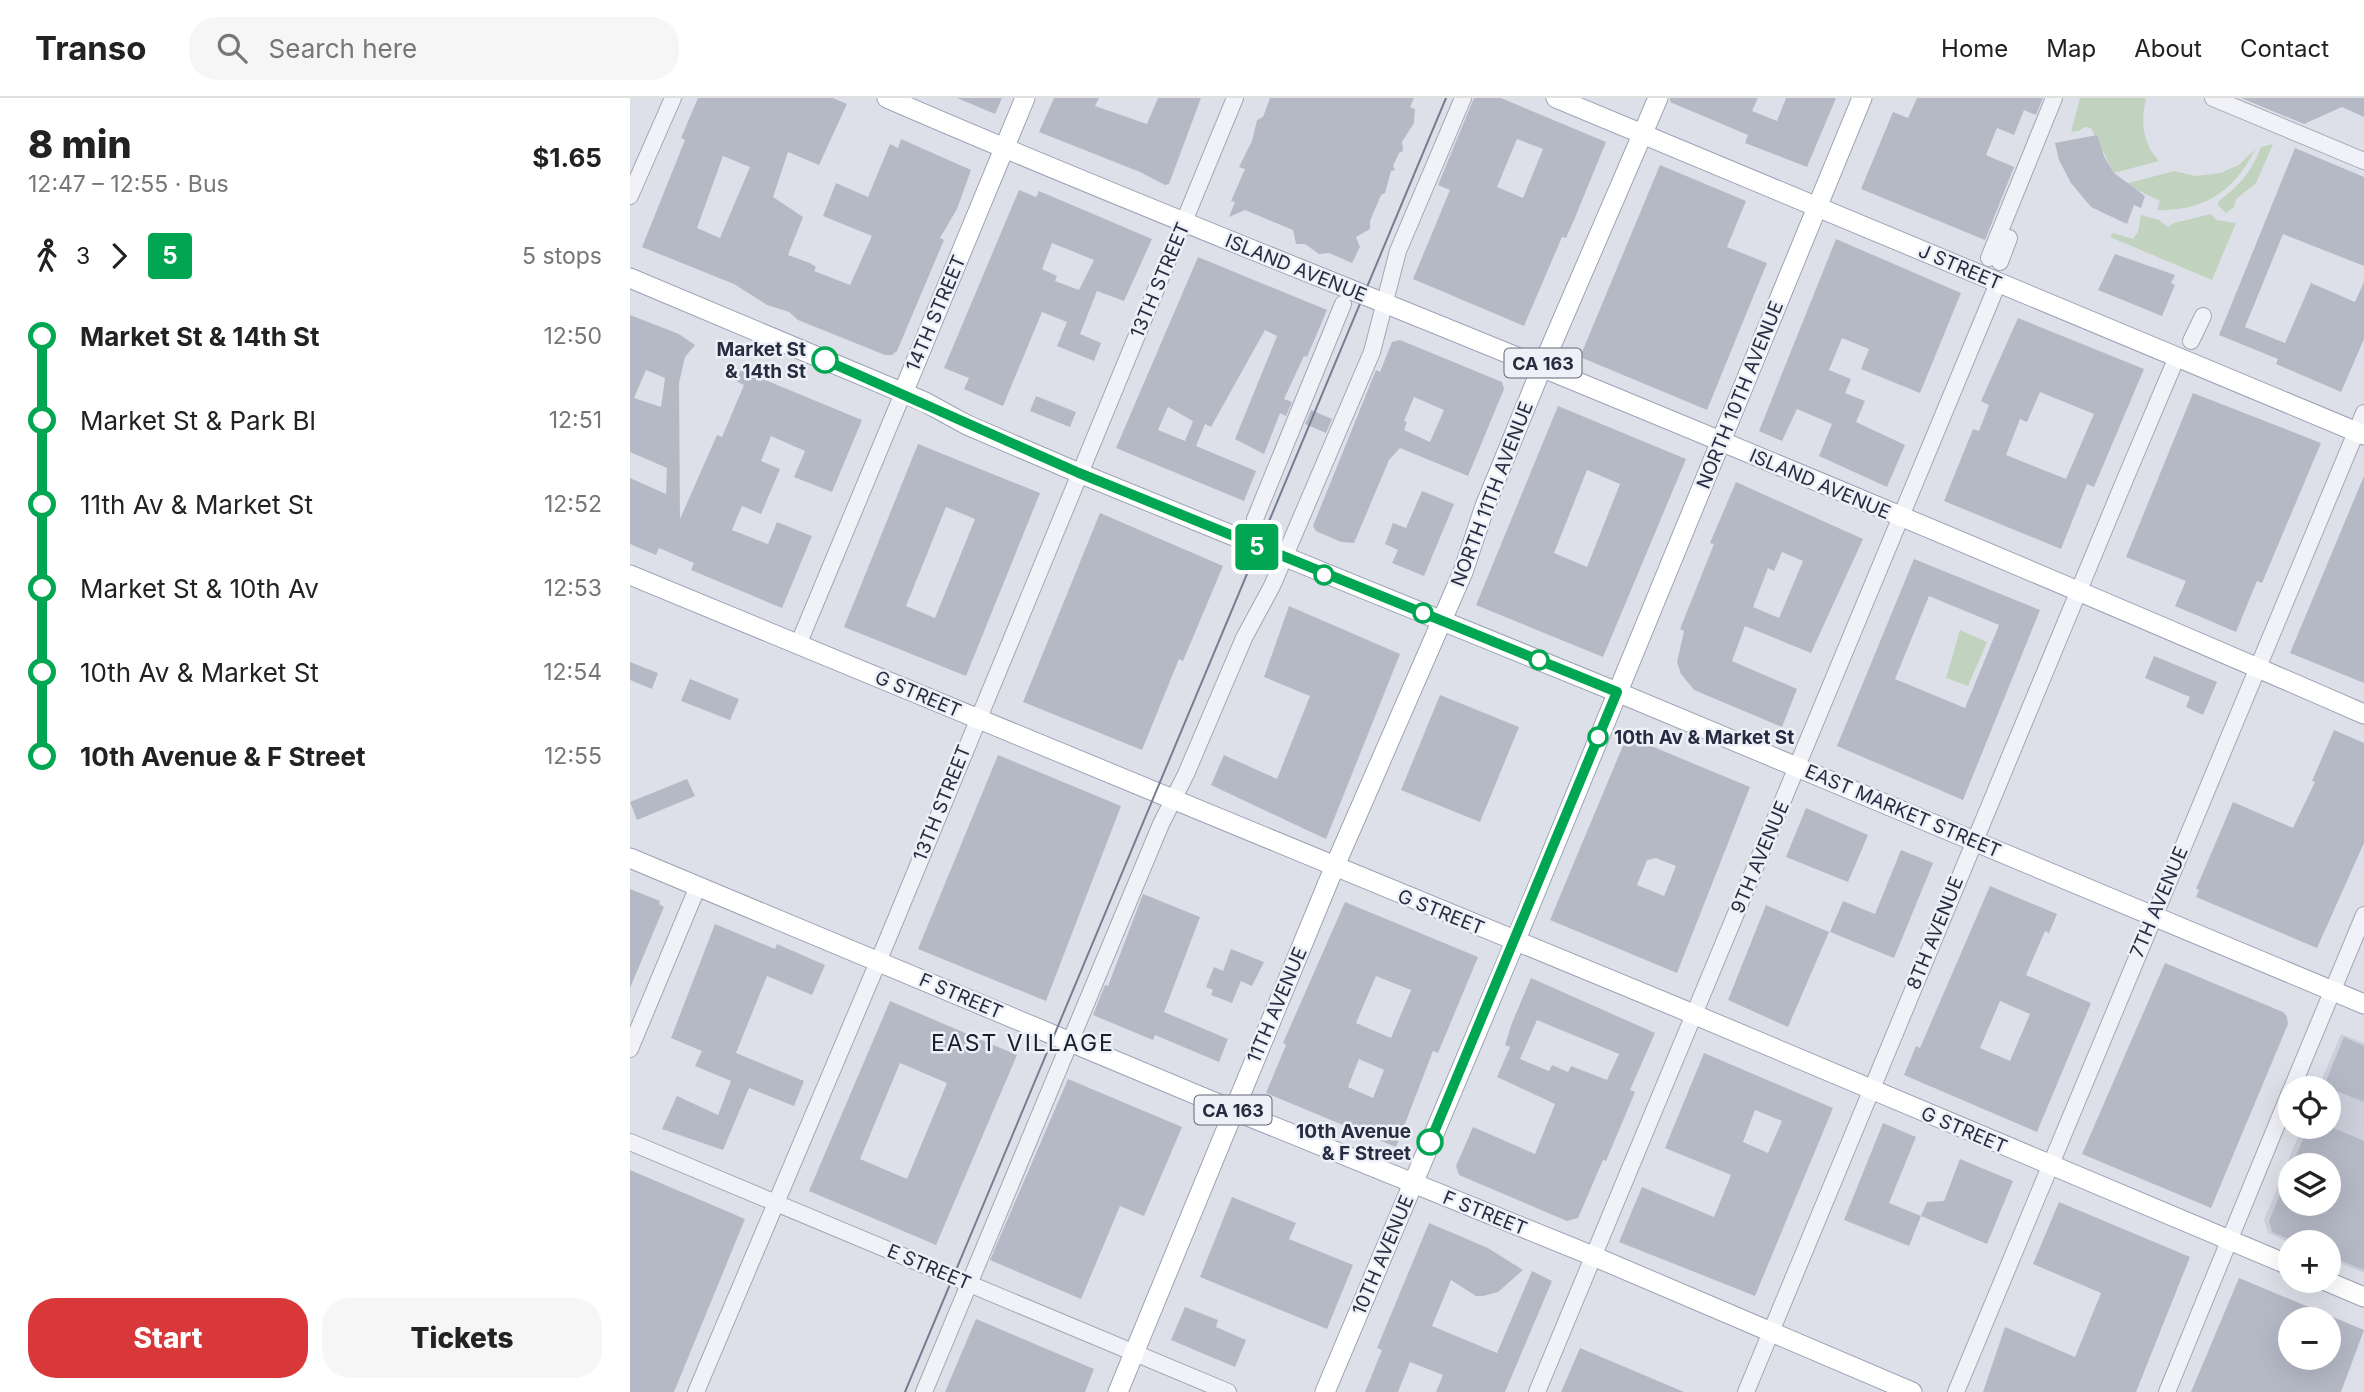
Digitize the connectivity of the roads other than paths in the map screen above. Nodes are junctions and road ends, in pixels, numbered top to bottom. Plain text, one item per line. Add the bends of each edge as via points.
1 (673, 98) edge
2 (887, 98) edge
3 (1025, 98) edge
4 (1235, 98) edge
5 (1463, 98) edge
6 (1556, 98) edge
7 (1658, 98) edge
8 (1862, 98) edge
9 (2054, 98) edge
10 (2213, 98) edge
11 (1641, 134) junction
12 (1004, 149) junction
13 (2364, 161) edge
14 (630, 196) edge
15 (1817, 208) junction
16 (1184, 225) junction
17 (2009, 238) dead end
18 (630, 278) edge
19 (1998, 283) junction
20 (1385, 303) junction
21 (1343, 304) dead end
22 (2203, 316) dead end
23 (2191, 341) dead end
24 (2176, 359) junction
25 (1542, 367) junction
26 (903, 393) junction
27 (2364, 413) edge
28 (2360, 434) edge
29 (1721, 442) junction
30 (1079, 473) junction
31 (1255, 519) dead end
32 (1901, 519) junction
33 (1284, 558) junction
34 (630, 575) edge
35 (2077, 592) junction
36 (1442, 621) junction
37 (798, 645) junction
38 (2258, 668) junction
39 (1617, 692) junction
40 (2364, 714) edge
41 (976, 719) junction
42 (1798, 767) junction
43 (1173, 801) junction
44 (1972, 840) junction
45 (630, 858) edge
46 (1335, 868) junction
47 (698, 886) junction
48 (2364, 915) edge
49 (2152, 916) junction
50 (1516, 942) junction
51 (877, 961) junction
52 (2332, 991) junction
53 (2364, 1004) edge
54 (1694, 1015) junction
55 (1070, 1042) junction
56 (630, 1049) edge
57 (2296, 1076) edge
58 (1872, 1092) junction
59 (1233, 1111) junction
60 (2278, 1121) edge
61 (630, 1142) edge
62 (2051, 1167) junction
63 (1413, 1183) junction
64 (775, 1203) junction
65 (2230, 1241) junction
66 (1593, 1256) junction
67 (2278, 1261) edge
68 (969, 1284) junction
69 (2341, 1287) edge
70 (2364, 1297) edge
71 (1772, 1332) junction
72 (1134, 1353) junction
73 (696, 1392) edge
74 (924, 1392) edge
75 (1118, 1392) edge
76 (1228, 1392) edge
77 (1325, 1392) edge
78 (1537, 1392) edge
79 (1746, 1392) edge
80 (1912, 1392) edge
81 (1955, 1392) edge
82 (2167, 1392) edge

1 - 14 street
2 - 12 main road, ISLAND AVENUE
3 - 12 main road, 14TH STREET
4 - 16 street, 13TH STREET
5 - 20 street via 1398,251
6 - 11 main road, J STREET
7 - 11 main road, NORTH 11TH AVENUE / CA 163
8 - 15 main road, NORTH 10TH AVENUE
9 - 17 street via 1994,260
10 - 13 street
11 - 15 main road, J STREET
11 - 25 main road, NORTH 11TH AVENUE / CA 163
12 - 16 main road, ISLAND AVENUE
12 - 26 main road, 14TH STREET
15 - 19 main road, J STREET
15 - 29 main road, NORTH 10TH AVENUE
16 - 20 main road, ISLAND AVENUE
16 - 30 street, 13TH STREET
18 - 26 main road, EAST MARKET STREET
19 - 24 main road, J STREET
19 - 32 street, 9TH AVENUE
20 - 25 main road, ISLAND AVENUE
20 - 33 street via 1372,352
21 - 31 street
22 - 23 street
24 - 28 main road, J STREET
24 - 35 street, 8TH AVENUE
25 - 29 main road, ISLAND AVENUE
25 - 36 main road, NORTH 11TH AVENUE / CA 163
26 - 30 main road, EAST MARKET STREET
26 - 37 street, 14TH STREET
27 - 28 street, 7TH AVENUE
28 - 38 street, 7TH AVENUE
29 - 32 main road, ISLAND AVENUE
29 - 39 main road, NORTH 10TH AVENUE
30 - 33 main road, EAST MARKET STREET
30 - 41 street, 13TH STREET
32 - 35 main road, ISLAND AVENUE
32 - 42 street, 9TH AVENUE
33 - 36 main road, EAST MARKET STREET
33 - 43 street
34 - 37 main road, G STREET
35 - 38 main road, ISLAND AVENUE
35 - 44 street, 8TH AVENUE
36 - 39 main road, EAST MARKET STREET
36 - 46 main road, 11TH AVENUE / CA 163
37 - 41 main road, G STREET
38 - 40 main road, ISLAND AVENUE
38 - 49 street, 7TH AVENUE
39 - 42 main road, EAST MARKET STREET
39 - 50 main road, 10TH AVENUE
41 - 43 main road, G STREET
41 - 51 street, 13TH STREET
42 - 44 main road, EAST MARKET STREET
42 - 54 street, 9TH AVENUE
43 - 46 main road, G STREET
43 - 55 street
44 - 49 main road, EAST MARKET STREET
44 - 58 street, 8TH AVENUE
45 - 47 main road, F STREET
46 - 50 main road, G STREET
46 - 59 main road, 11TH AVENUE / CA 163
47 - 51 main road, F STREET
47 - 56 street
48 - 52 street
49 - 52 main road, EAST MARKET STREET
49 - 62 street, 7TH AVENUE
50 - 54 main road, G STREET
50 - 63 main road, 10TH AVENUE
51 - 55 main road, F STREET
51 - 64 street, 13TH STREET
52 - 53 main road, EAST MARKET STREET
52 - 57 street
54 - 58 main road, G STREET
54 - 66 street, 9TH AVENUE
55 - 59 main road, F STREET
55 - 68 street
58 - 62 main road, G STREET
58 - 71 street, 8TH AVENUE
59 - 63 main road, F STREET
59 - 72 main road, 11TH AVENUE / CA 163
60 - 65 street
61 - 64 street, E STREET
62 - 65 main road, G STREET
62 - 81 street, 7TH AVENUE
63 - 66 main road, F STREET
63 - 77 main road, 10TH AVENUE
64 - 68 street, E STREET
64 - 73 street, 13TH STREET
65 - 67 main road, G STREET
65 - 82 street
66 - 71 main road, F STREET
66 - 78 street, 9TH AVENUE
68 - 72 street, E STREET
68 - 74 street
69 - 70 main road
71 - 79 street, 8TH AVENUE
71 - 80 main road, F STREET
72 - 75 main road, 11TH AVENUE
72 - 76 street, E STREET

